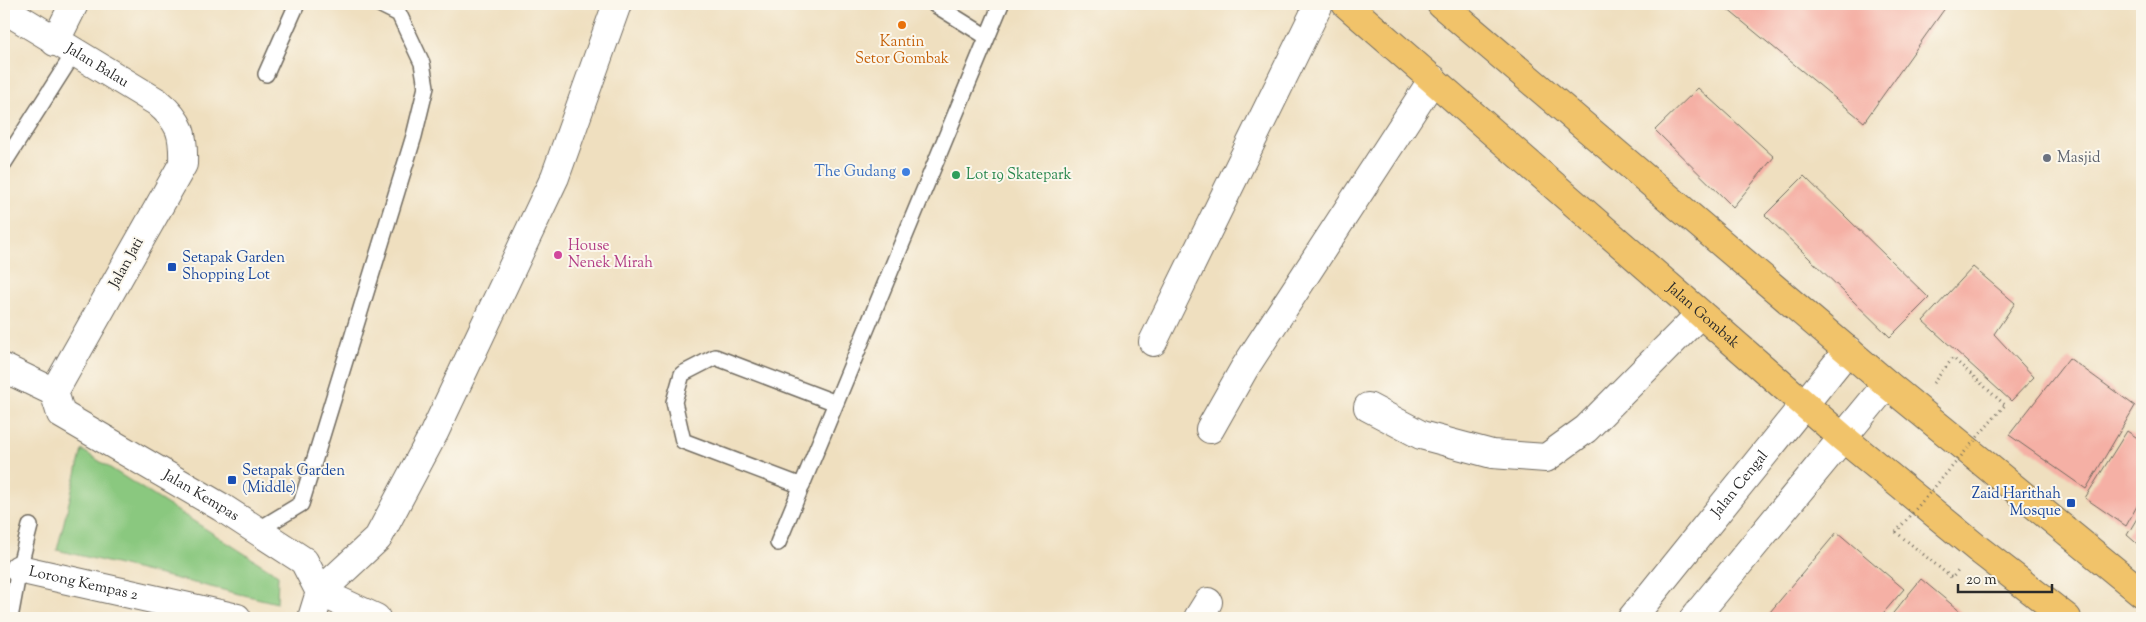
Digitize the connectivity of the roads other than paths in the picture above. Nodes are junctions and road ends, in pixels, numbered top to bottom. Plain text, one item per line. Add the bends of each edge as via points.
1 (74, 4) edge
2 (297, 4) edge
3 (380, 4) edge
4 (617, 4) edge
5 (934, 4) edge
6 (1001, 4) edge
7 (1320, 4) edge
8 (1346, 4) edge
9 (1441, 4) edge
10 (4, 9) edge
11 (987, 37) junction
12 (65, 47) junction
13 (266, 74) dead end
14 (1433, 79) junction
15 (182, 130) joint
16 (4, 163) edge
17 (1700, 314) junction
18 (1153, 342) dead end
19 (1848, 350) junction
20 (4, 368) edge
21 (1887, 384) junction
22 (54, 392) junction
23 (836, 403) junction
24 (1804, 405) junction
25 (1368, 406) dead end
26 (1210, 428) dead end
27 (1843, 438) junction
28 (802, 486) junction
29 (30, 526) dead end
30 (258, 530) junction
31 (778, 543) dead end
32 (19, 569) junction
33 (320, 592) junction
34 (2142, 593) edge
35 (10, 618) edge
36 (237, 618) edge
37 (312, 618) edge
38 (376, 618) edge
39 (1632, 618) edge
40 (1694, 618) edge
41 (2067, 618) edge

1 - 12 street
2 - 13 lane
3 - 30 lane via 399,14 422,64 426,87 414,136 301,504
4 - 33 street via 555,177 434,433 378,538
5 - 11 lane
6 - 11 lane
7 - 18 street
8 - 14 main road, Jalan Gombak
9 - 19 main road
10 - 12 street, Jalan Balau
11 - 23 lane
12 - 15 street, Jalan Balau via 157,102
12 - 16 lane
14 - 17 main road, Jalan Gombak
14 - 26 street via 1244,369
15 - 22 street, Jalan Jati via 183,164
17 - 24 main road, Jalan Gombak
17 - 25 street via 1586,429 1546,458 1492,454 1421,435
19 - 21 main road
19 - 24 street, Jalan Cengal
20 - 22 street
21 - 27 street
21 - 34 main road
22 - 30 street, Jalan Kempas via 61,414
23 - 28 lane
23 - 28 lane via 715,357 682,374 674,402 683,441
24 - 27 main road, Jalan Gombak
24 - 39 street, Jalan Cengal
27 - 40 street
27 - 41 main road, Jalan Gombak
28 - 31 lane
29 - 32 lane
30 - 33 street, Jalan Kempas via 304,561
32 - 35 lane
32 - 36 street, Lorong Kempas 2
33 - 37 street
33 - 38 street

